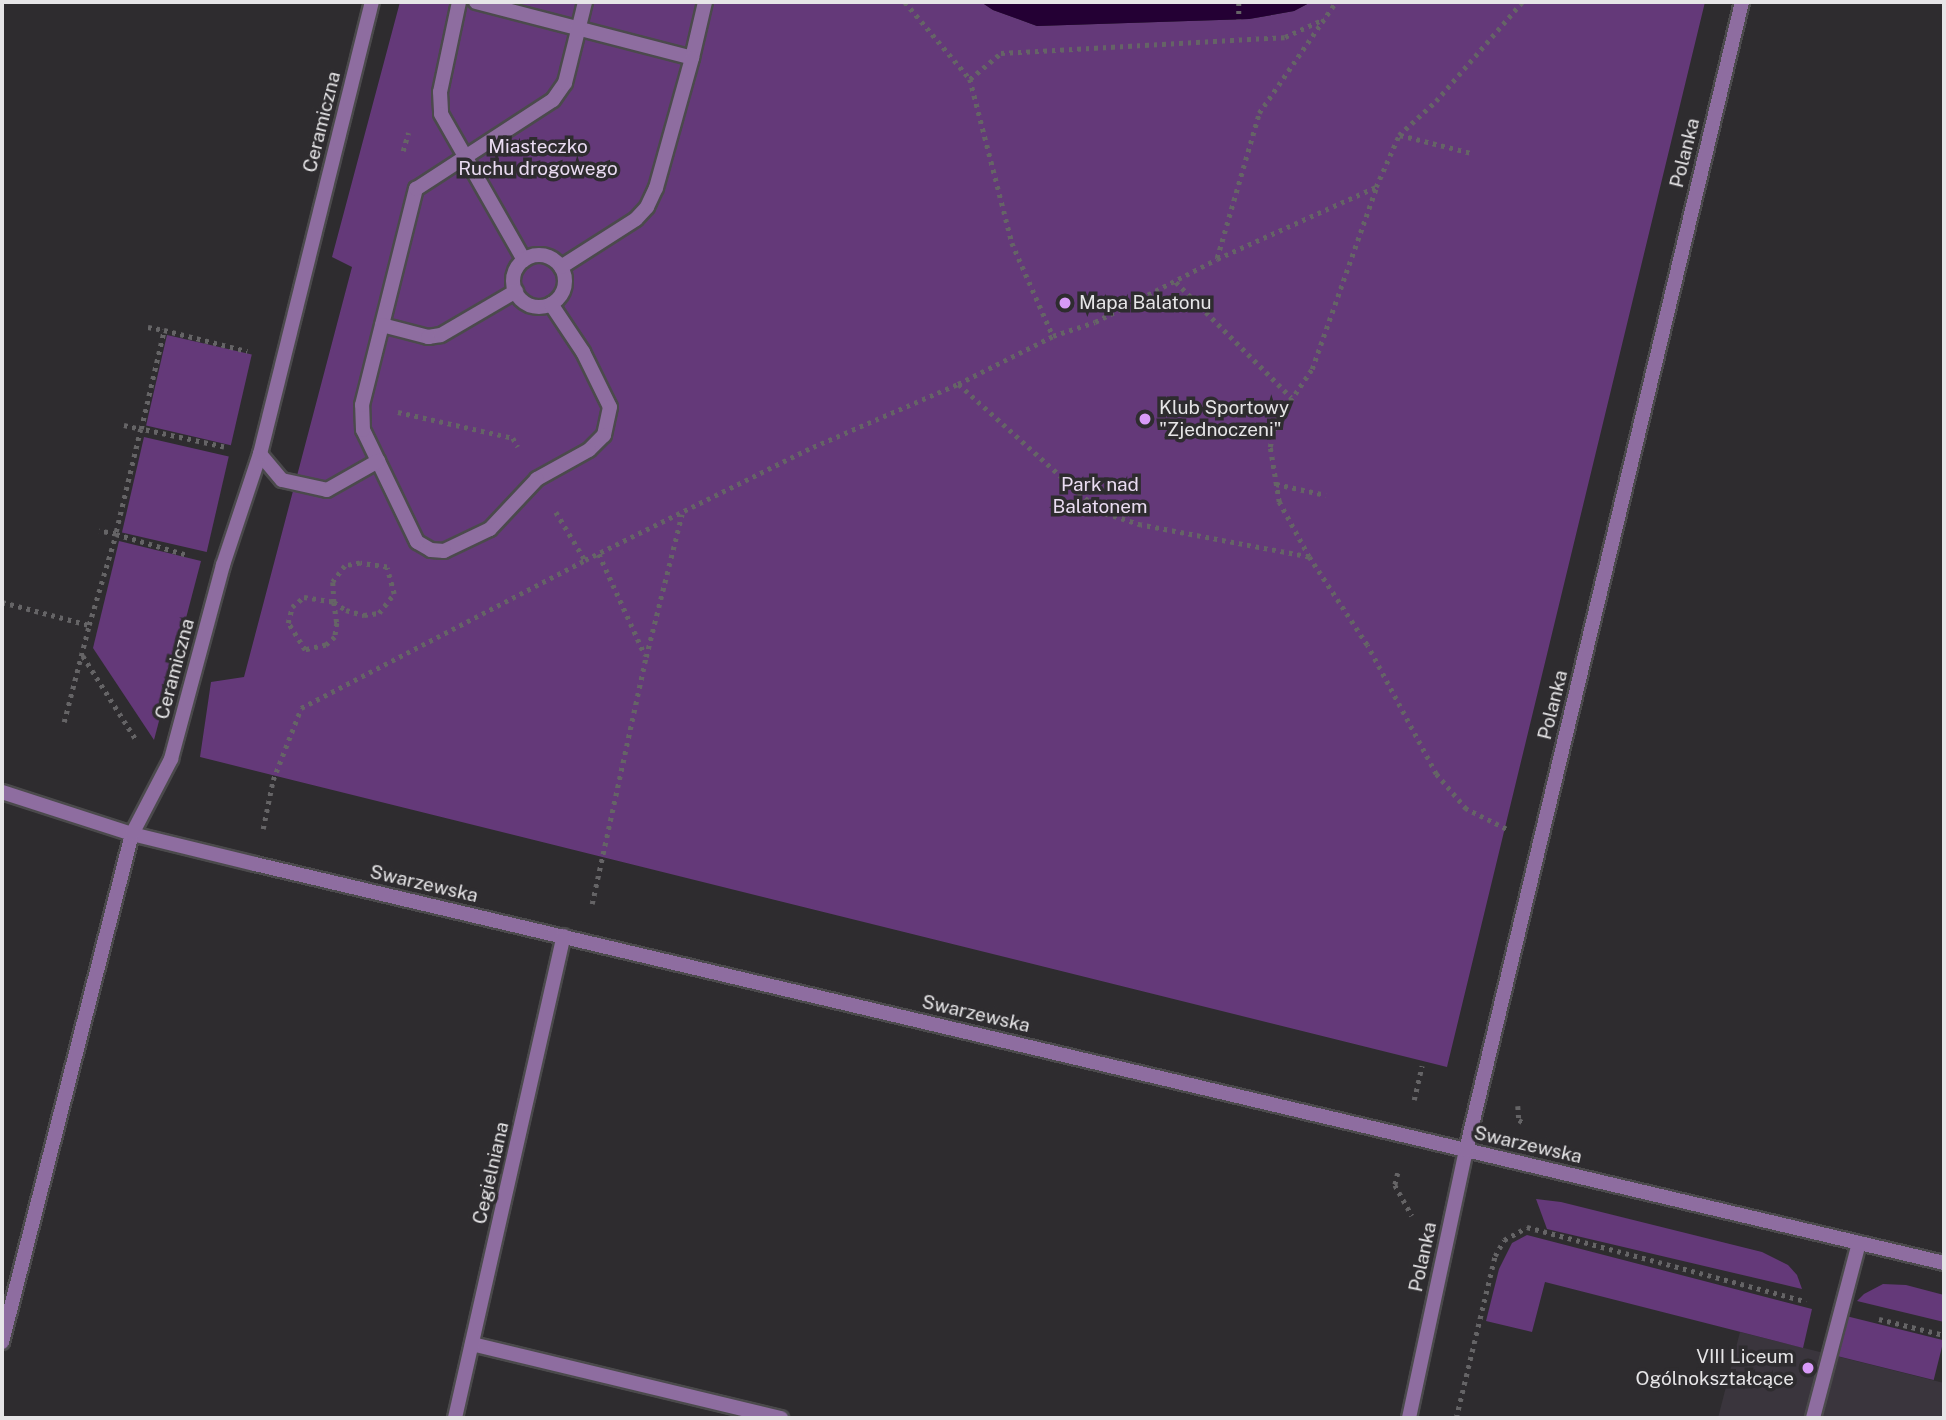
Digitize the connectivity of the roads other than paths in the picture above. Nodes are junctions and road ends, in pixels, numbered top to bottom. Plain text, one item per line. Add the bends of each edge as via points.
1 (372, 2) edge
2 (459, 2) edge
3 (476, 2) edge
4 (585, 2) edge
5 (705, 2) edge
6 (1742, 2) edge
7 (579, 29) junction
8 (692, 58) junction
9 (465, 155) junction
10 (524, 260) junction
11 (561, 267) junction
12 (516, 291) junction
13 (551, 303) junction
14 (382, 325) junction
15 (260, 454) junction
16 (378, 461) junction
17 (2, 792) edge
18 (132, 834) junction
19 (564, 936) junction
20 (1466, 1150) junction
21 (1859, 1243) junction
22 (1944, 1263) edge
23 (2, 1342) edge
24 (472, 1344) junction
25 (455, 1418) edge
26 (781, 1418) edge
27 (1409, 1418) edge
28 (1813, 1418) edge

1 - 15 street, Ceramiczna
2 - 9 street via 440,92 441,114
3 - 7 street
4 - 7 street
5 - 8 street
6 - 20 street, Polanka
7 - 8 street
7 - 9 street via 565,83 553,100
8 - 11 street via 648,207
9 - 10 street
9 - 14 street via 416,189
10 - 11 street via 548,257
10 - 12 street via 514,274
11 - 13 street via 565,284
12 - 13 street via 535,306
12 - 14 street via 441,335 428,337
13 - 16 street via 610,407 604,435 589,450 537,479 490,529 444,551 417,542
14 - 16 street via 362,405 363,430
15 - 16 street via 282,480 327,490
15 - 18 street, Ceramiczna via 223,565 171,758
17 - 18 street, Swarzewska
18 - 19 street, Swarzewska
18 - 23 street, Ceramiczna
19 - 20 street, Swarzewska
19 - 24 street, Cegielniana
20 - 21 street, Swarzewska
20 - 27 street, Polanka
21 - 22 street, Swarzewska
21 - 28 street
24 - 25 street, Cegielniana
24 - 26 street

